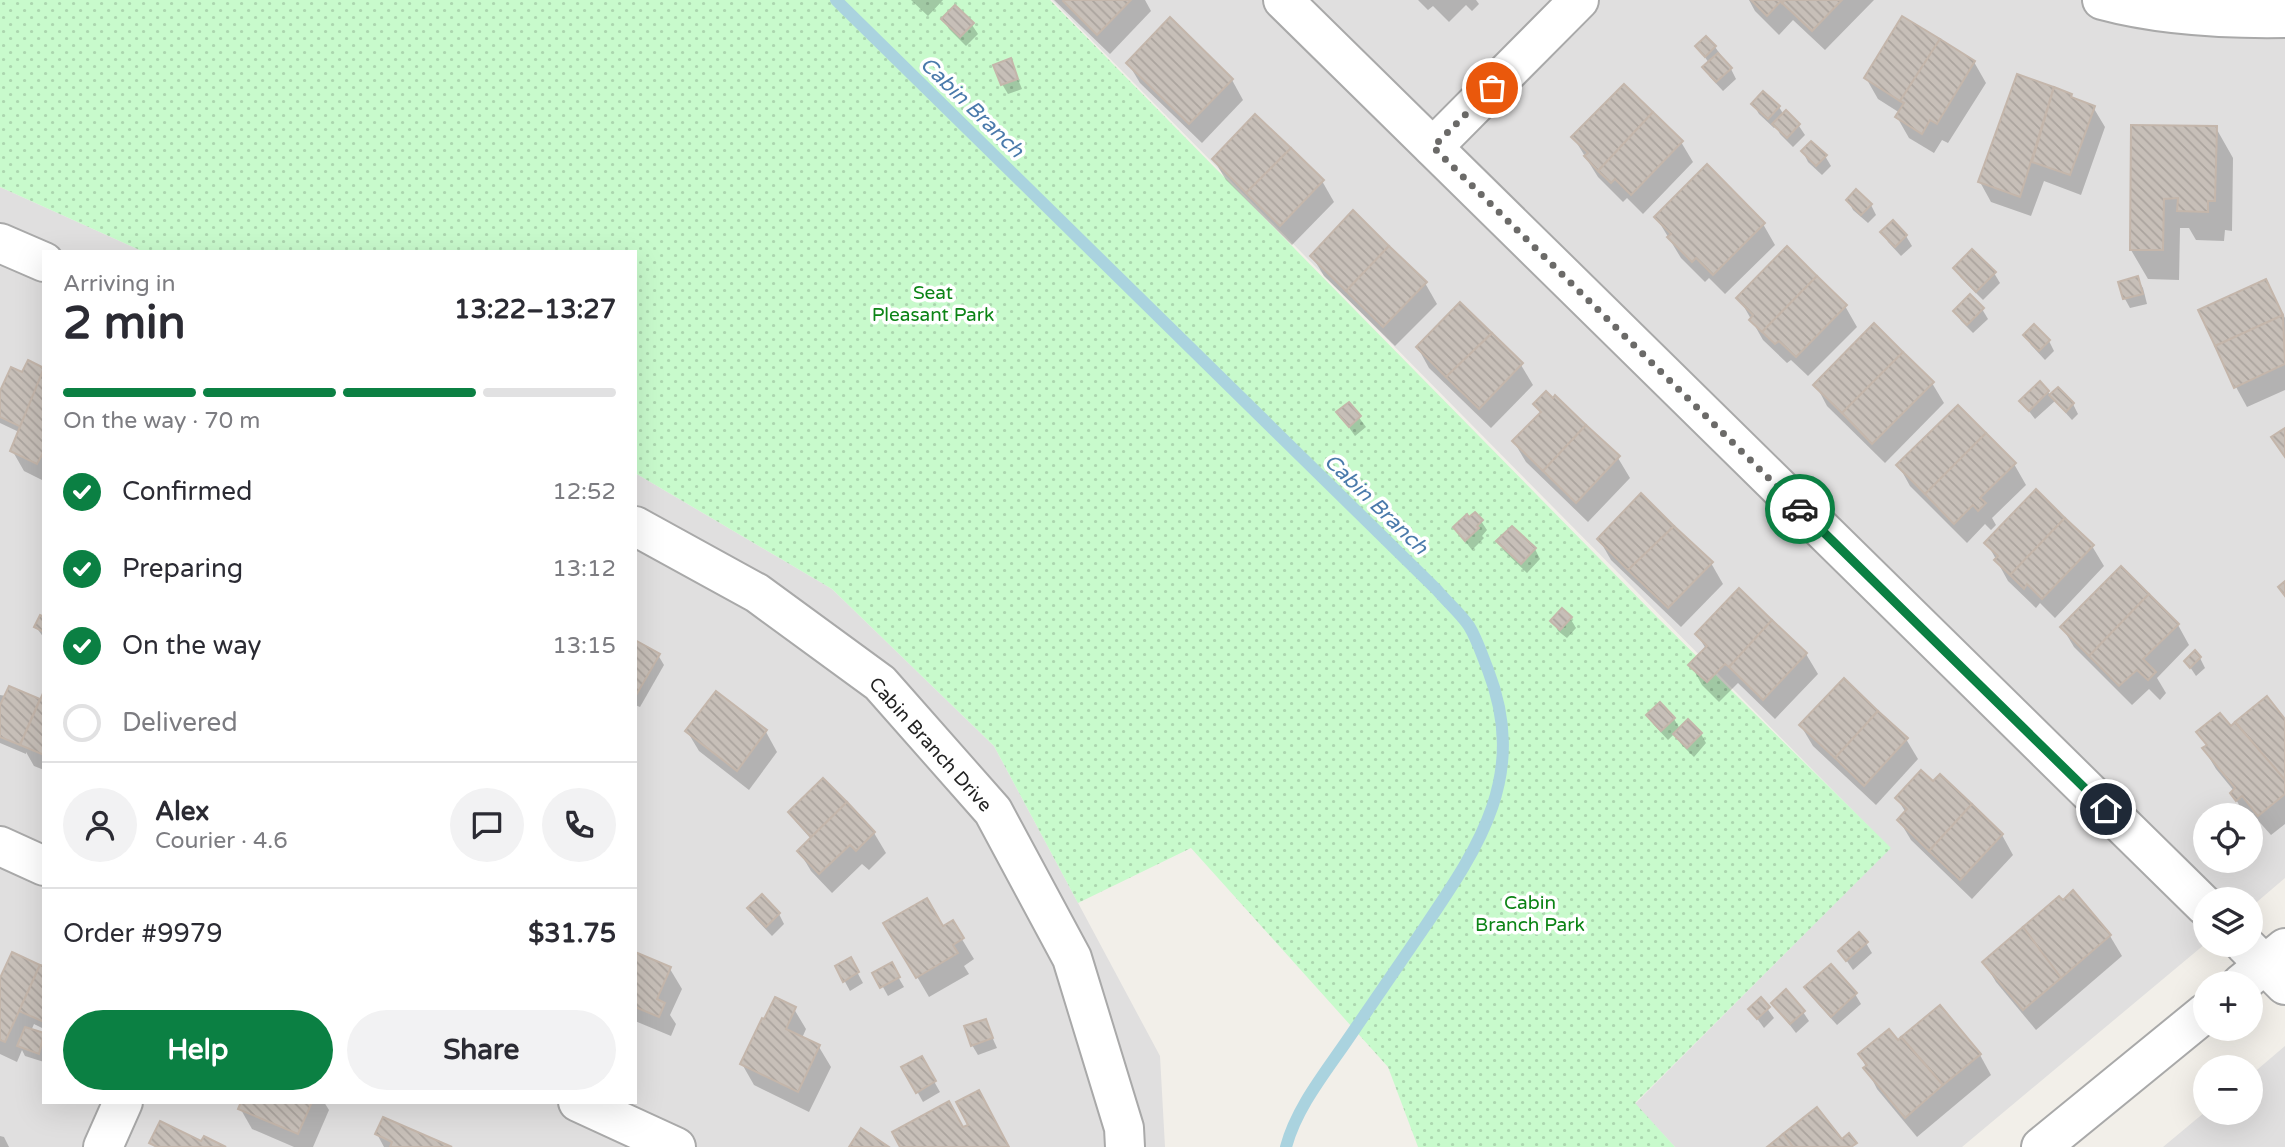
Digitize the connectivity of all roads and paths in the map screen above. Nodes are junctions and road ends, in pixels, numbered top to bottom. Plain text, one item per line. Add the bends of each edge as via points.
1 (1283, 0) edge
2 (1579, 0) edge
3 (2102, 0) edge
4 (2285, 18) edge
5 (1433, 147) junction
6 (0, 243) edge
7 (42, 261) edge
8 (637, 527) edge
9 (0, 846) edge
10 (42, 865) edge
11 (2193, 894) edge
12 (2193, 1023) edge
13 (121, 1104) edge
14 (582, 1104) edge
15 (103, 1147) edge
16 (676, 1147) edge
17 (1125, 1147) edge
18 (2041, 1147) edge

1 - 5 street
2 - 5 street
3 - 4 street via 2237,19
5 - 11 street
6 - 7 street
8 - 17 street, Cabin Branch Drive via 757,593 880,683 993,811 1072,958 1124,1128
9 - 10 street
12 - 18 street
13 - 15 street
14 - 16 street

